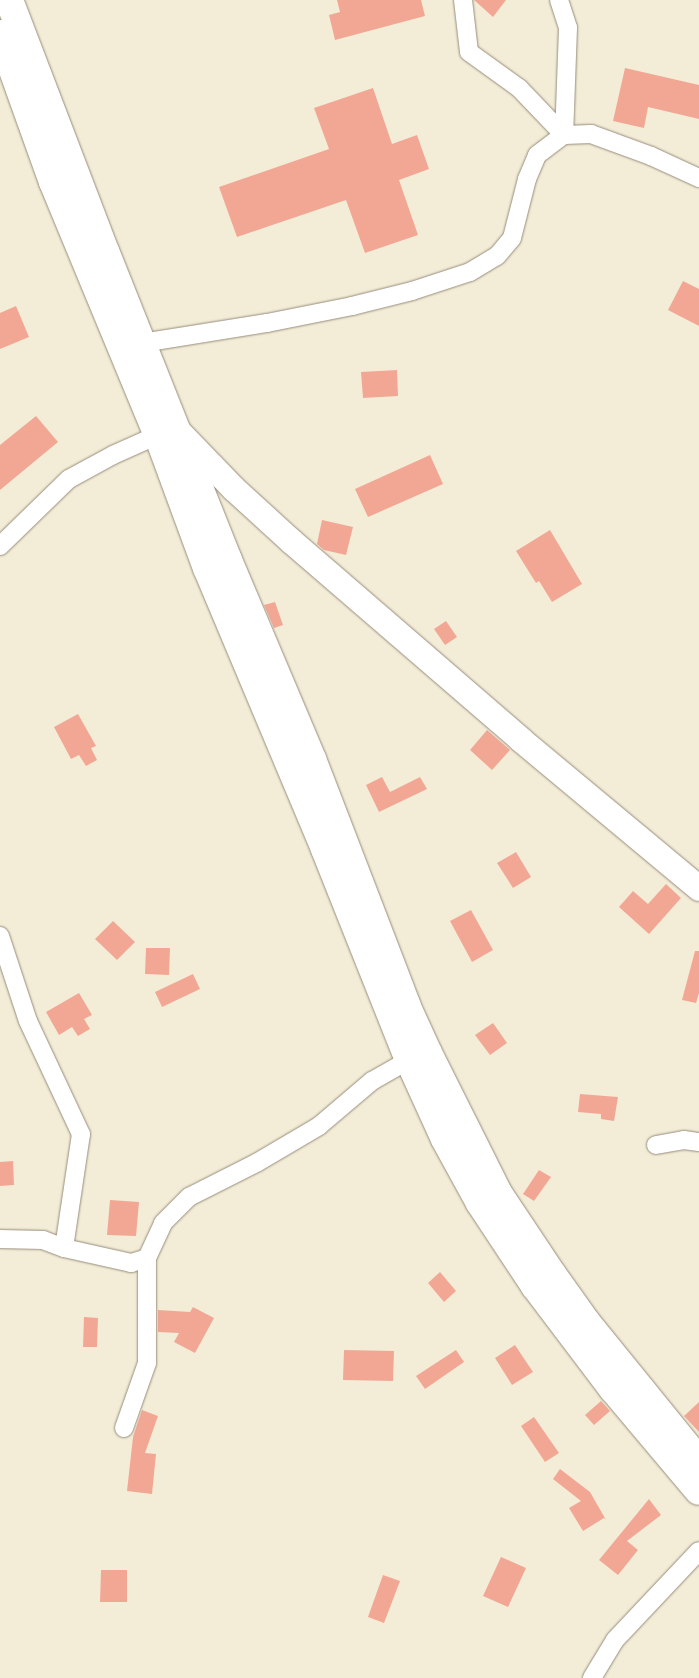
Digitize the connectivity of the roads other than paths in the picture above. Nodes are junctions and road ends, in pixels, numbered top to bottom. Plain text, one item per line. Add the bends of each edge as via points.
1 (9, 0) edge
2 (463, 0) edge
3 (559, 0) edge
4 (0, 34) edge
5 (564, 135) junction
6 (699, 178) edge
7 (142, 343) junction
8 (167, 432) junction
9 (0, 546) edge
10 (244, 624) junction
11 (699, 888) edge
12 (0, 936) edge
13 (409, 1060) junction
14 (699, 1142) edge
15 (656, 1145) dead end
16 (0, 1239) edge
17 (64, 1248) junction
18 (147, 1258) junction
19 (124, 1428) dead end
20 (699, 1461) edge
21 (699, 1492) edge
22 (699, 1551) edge
23 (592, 1678) edge

1 - 7 main road
2 - 5 street via 469,52 518,88
3 - 5 street via 568,28
4 - 8 main road via 53,182
5 - 6 street via 591,134
5 - 7 street via 537,155 527,179 512,238 497,256 470,272 352,306
7 - 8 main road
8 - 9 street via 112,455 69,479
8 - 10 main road via 228,560
8 - 11 main road via 520,739
10 - 13 main road via 356,933
10 - 20 main road via 312,759 406,1007 494,1185 587,1323
12 - 17 street via 28,1020 81,1134
13 - 18 street via 372,1081 319,1126 189,1197 163,1223
13 - 21 main road via 445,1139 480,1203 535,1286 612,1389
14 - 15 street via 684,1140
16 - 17 street via 43,1240
17 - 18 street via 131,1263
18 - 19 street via 147,1363
22 - 23 street via 615,1640

